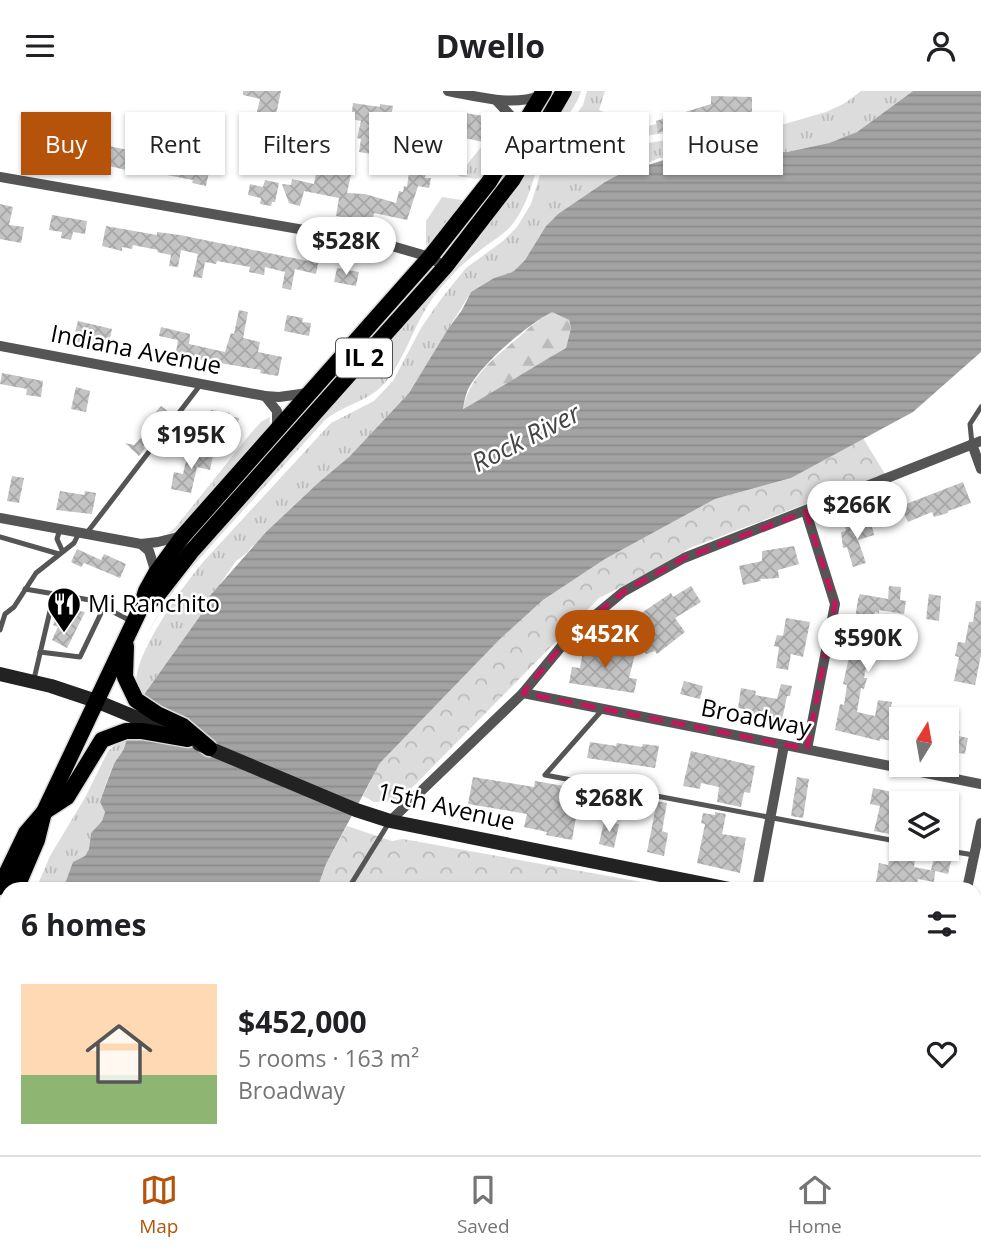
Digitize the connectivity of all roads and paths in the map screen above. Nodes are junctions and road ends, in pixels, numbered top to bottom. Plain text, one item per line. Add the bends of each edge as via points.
1 (448, 91) edge
2 (564, 91) edge
3 (543, 93) edge
4 (495, 100) junction
5 (507, 112) edge
6 (532, 112) edge
7 (493, 175) edge
8 (0, 177) edge
9 (430, 257) junction
10 (445, 267) junction
11 (0, 346) edge
12 (201, 384) junction
13 (308, 393) junction
14 (265, 396) junction
15 (981, 407) edge
16 (277, 428) junction
17 (977, 443) edge
18 (981, 469) edge
19 (806, 512) junction
20 (0, 518) edge
21 (60, 529) junction
22 (83, 533) junction
23 (183, 536) junction
24 (0, 537) edge
25 (141, 544) junction
26 (60, 552) junction
27 (156, 573) junction
28 (25, 589) junction
29 (54, 594) junction
30 (104, 607) junction
31 (141, 607) junction
32 (3, 612) edge
33 (131, 627) junction
34 (0, 630) edge
35 (40, 652) junction
36 (0, 674) edge
37 (33, 682) junction
38 (523, 692) junction
39 (96, 701) junction
40 (603, 709) junction
41 (188, 739) junction
42 (784, 745) junction
43 (209, 748) junction
44 (807, 749) junction
45 (981, 784) edge
46 (44, 812) junction
47 (770, 819) junction
48 (390, 821) junction
49 (981, 823) edge
50 (889, 840) edge
51 (959, 853) edge
52 (974, 855) junction
53 (2, 882) edge
54 (19, 882) edge
55 (352, 882) edge
56 (695, 882) edge
57 (758, 882) edge
58 (968, 882) edge

1 - 4 street
2 - 10 main road, IL 2 via 513,180
3 - 4 street via 525,101
3 - 6 main road, IL 2
4 - 5 street
7 - 9 main road, IL 2
8 - 9 street via 385,244
9 - 10 street
9 - 13 main road, IL 2
10 - 31 main road, IL 2 via 156,597
11 - 12 street, Indiana Avenue
12 - 14 street, Indiana Avenue
12 - 22 lane
13 - 14 street, Indiana Avenue
13 - 16 main road, IL 2
14 - 16 street via 277,411
15 - 17 lane via 970,423
16 - 23 main road, IL 2
17 - 18 street
17 - 19 street
19 - 38 street via 684,558 623,591 570,636
19 - 44 street via 835,604
20 - 21 street
21 - 22 street
21 - 26 lane
22 - 25 street
22 - 26 lane
23 - 25 street
23 - 27 main road, IL 2
24 - 26 lane
25 - 27 street via 149,551
26 - 28 lane
27 - 31 main road, IL 2
28 - 29 lane
28 - 32 lane via 14,607
29 - 30 lane
29 - 35 lane
30 - 33 lane
30 - 35 lane via 80,657
31 - 33 main road, IL 2
32 - 34 lane
33 - 39 main road, IL 2
33 - 43 main road via 124,667 132,694 143,706 183,726
35 - 37 lane
36 - 37 main road, 15th Avenue
37 - 39 main road, 15th Avenue
38 - 40 street, Broadway
38 - 48 street
39 - 41 main road, 15th Avenue
39 - 46 main road, IL 2
40 - 42 street, Broadway
40 - 47 lane via 545,775
41 - 43 main road, 15th Avenue
41 - 46 main road via 142,731 117,733 102,740 67,797
42 - 44 street, Broadway
42 - 47 street
43 - 48 main road, 15th Avenue
44 - 45 street, Broadway
46 - 53 main road, IL 2 via 26,833
46 - 54 main road, IL 2
47 - 50 lane
47 - 57 street
48 - 55 lane
48 - 56 main road, 15th Avenue
49 - 52 street
51 - 52 lane
52 - 58 street

